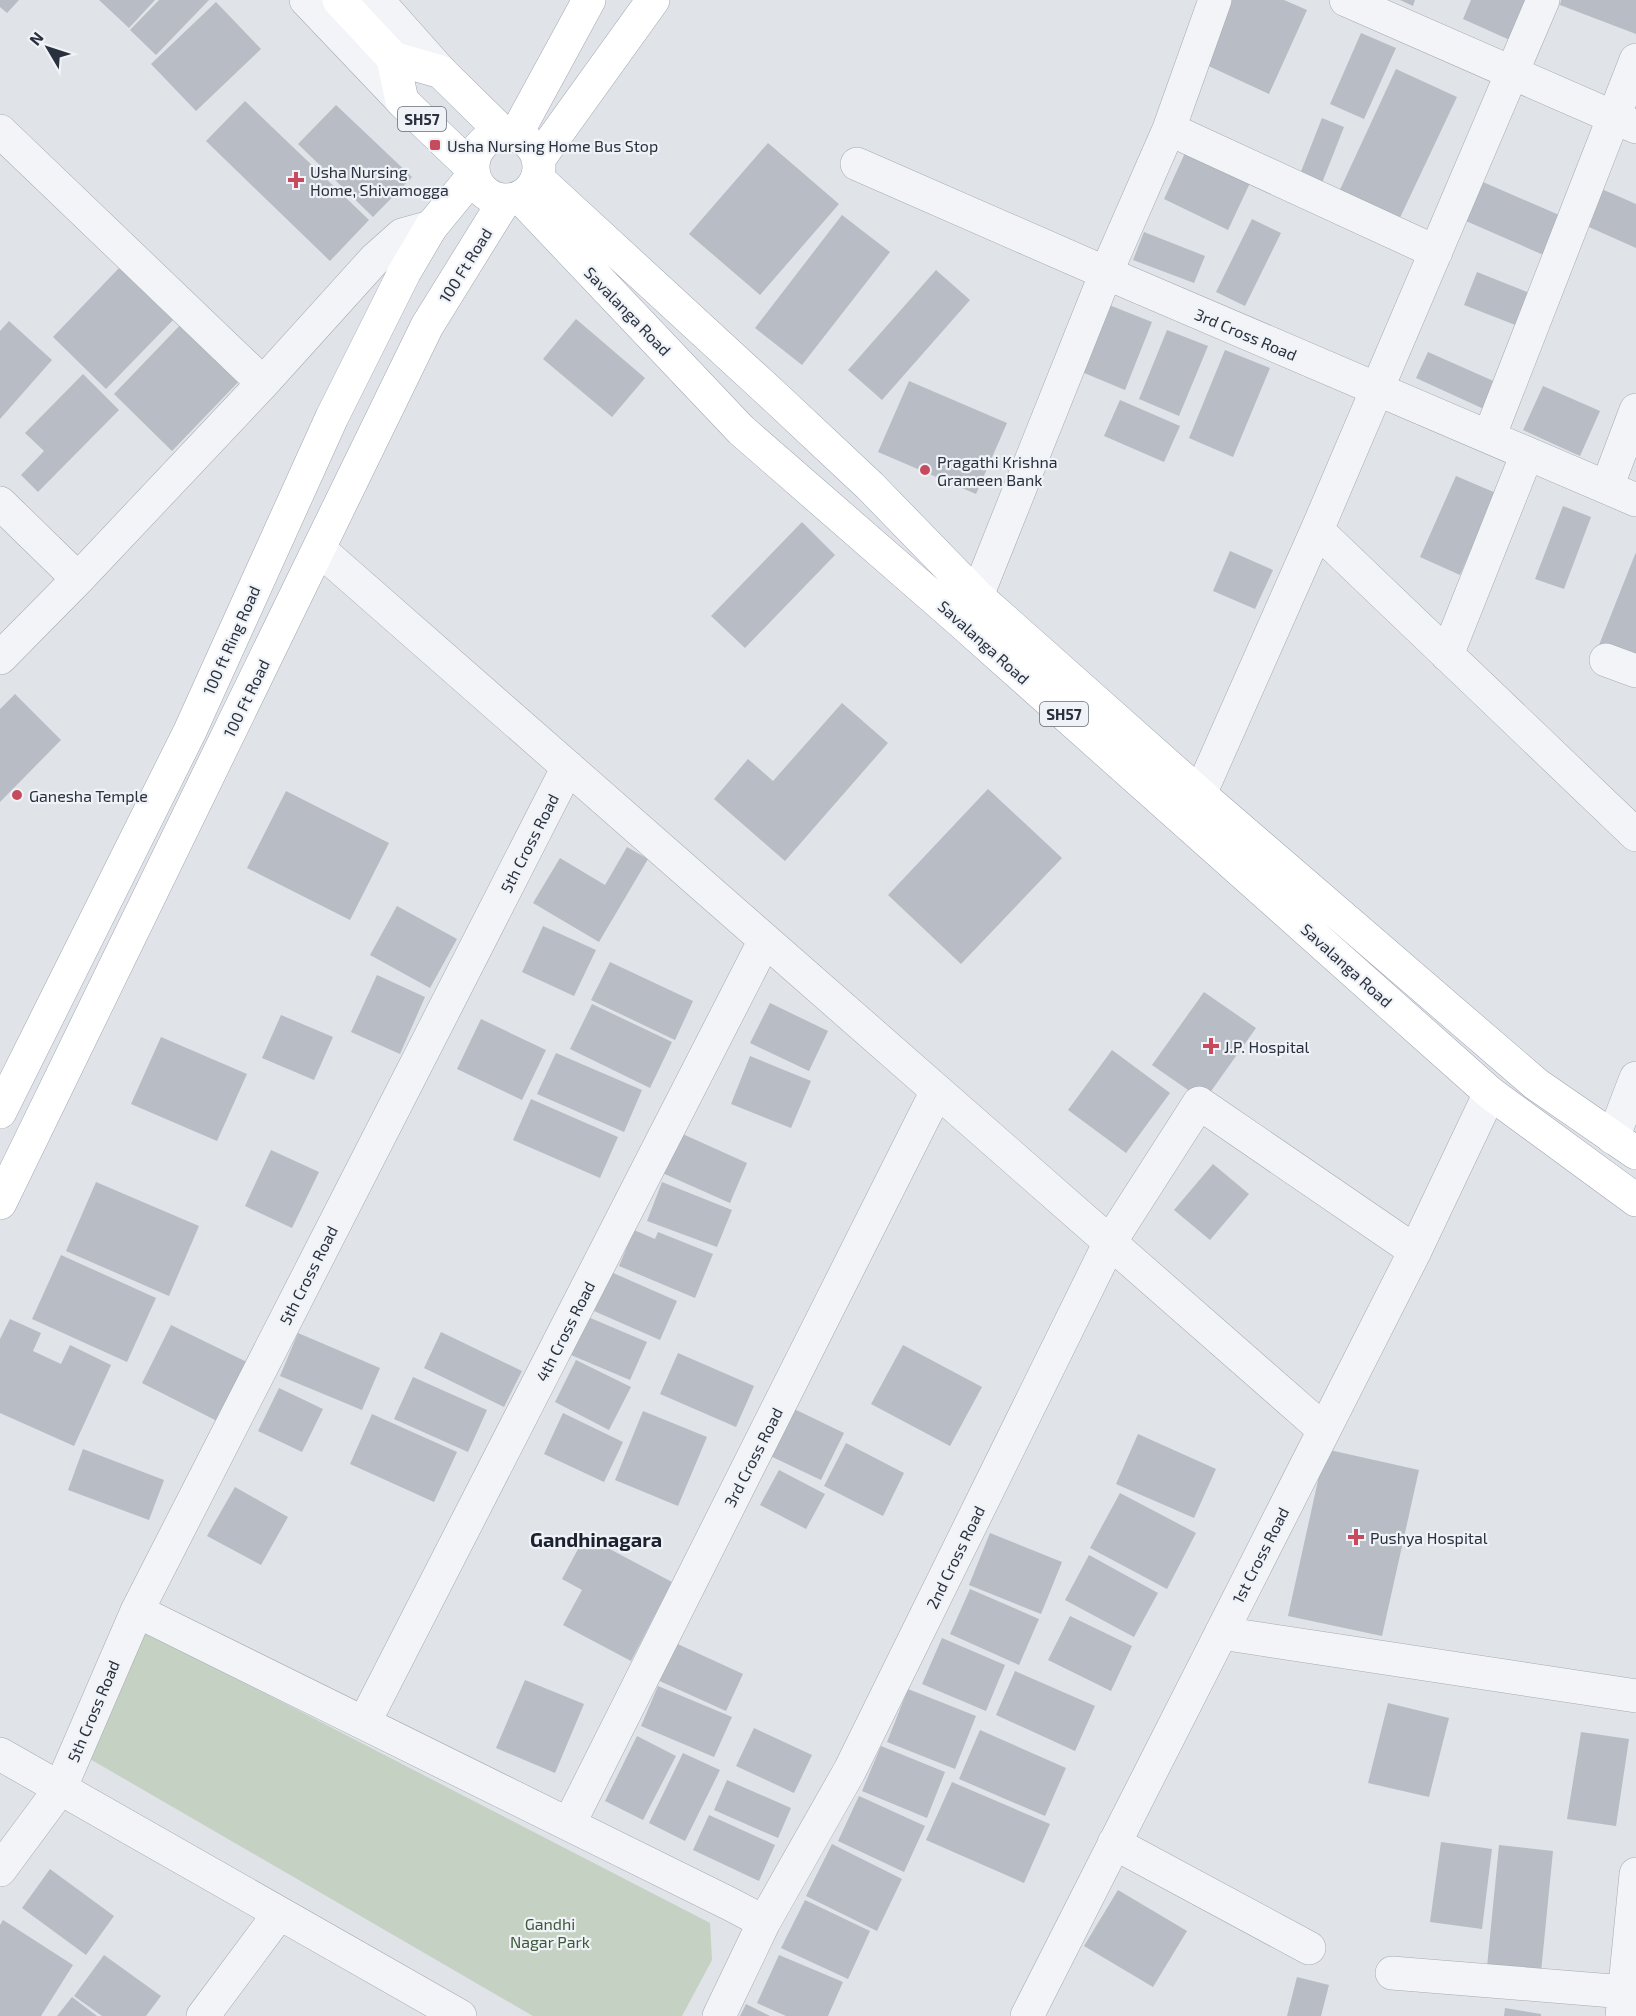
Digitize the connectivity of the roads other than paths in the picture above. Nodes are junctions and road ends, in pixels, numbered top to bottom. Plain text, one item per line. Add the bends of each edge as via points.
1 (306, 0) edge
2 (339, 0) edge
3 (377, 0) edge
4 (589, 0) edge
5 (653, 0) edge
6 (1215, 0) edge
7 (1346, 0) edge
8 (1543, 0) edge
9 (383, 47) junction
10 (1636, 60) edge
11 (441, 72) junction
12 (1513, 73) junction
13 (402, 101) junction
14 (1625, 122) edge
15 (1169, 129) junction
16 (0, 131) edge
17 (510, 135) junction
18 (857, 164) dead end
19 (473, 172) junction
20 (525, 184) junction
21 (431, 227) junction
22 (1436, 252) junction
23 (1106, 273) junction
24 (263, 383) junction
25 (1377, 390) junction
26 (774, 396) junction
27 (1636, 410) edge
28 (741, 430) junction
29 (1489, 438) junction
30 (1527, 454) junction
31 (1606, 487) junction
32 (1636, 500) edge
33 (0, 503) edge
34 (1317, 530) junction
35 (320, 549) junction
36 (78, 579) junction
37 (977, 596) junction
38 (1447, 655) junction
39 (0, 658) edge
40 (1606, 660) dead end
41 (1636, 671) edge
42 (568, 767) junction
43 (1192, 807) junction
44 (1636, 835) edge
45 (765, 940) junction
46 (1636, 1078) edge
47 (937, 1090) junction
48 (1490, 1093) junction
49 (0, 1112) edge
50 (1624, 1145) edge
51 (1636, 1200) edge
52 (0, 1203) edge
53 (1110, 1242) junction
54 (1414, 1251) junction
55 (1323, 1430) junction
56 (137, 1611) junction
57 (1221, 1633) junction
58 (1636, 1696) edge
59 (364, 1723) junction
60 (0, 1754) edge
61 (60, 1789) junction
62 (569, 1824) junction
63 (1114, 1843) junction
64 (0, 1870) edge
65 (1636, 1874) edge
66 (279, 1914) junction
67 (764, 1922) junction
68 (1309, 1948) dead end
69 (1392, 1973) dead end
70 (1623, 2004) edge
71 (203, 2016) edge
72 (460, 2016) edge
73 (719, 2016) edge
74 (1027, 2016) edge

1 - 13 street
2 - 9 main road
3 - 11 street
4 - 17 main road
5 - 20 main road, 100 Ft Road
6 - 15 street
7 - 12 street
8 - 12 street
9 - 11 main road, SH57
9 - 13 main road, SH57
10 - 14 street
11 - 17 main road, SH57
12 - 14 street
12 - 22 street
13 - 19 main road, SH57
14 - 29 street
15 - 22 street
15 - 23 street
16 - 24 street
17 - 19 main road via 485,141 478,149
17 - 20 main road, SH57 via 530,144
18 - 23 street, 3rd Cross Road
19 - 20 main road, SH57 via 476,184 489,196
19 - 21 main road, 100 ft Ring Road
20 - 26 main road, Savalanga Road / SH57
20 - 28 main road, Savalanga Road / SH57
20 - 35 main road, 100 Ft Road via 427,326
21 - 24 street via 402,235 375,259
21 - 49 main road, 100 ft Ring Road via 332,417 190,730
22 - 25 street
23 - 25 street, 3rd Cross Road
23 - 37 street
24 - 36 street
25 - 29 street, 3rd Cross Road
25 - 34 street
26 - 28 main road
26 - 37 main road, Savalanga Road / SH57 via 870,486
27 - 31 street
28 - 43 main road, Savalanga Road / SH57 via 958,619
29 - 30 street, 3rd Cross Road
30 - 31 street, 3rd Cross Road
30 - 38 street
31 - 32 street, 3rd Cross Road
33 - 36 street
34 - 38 street
34 - 43 street
35 - 42 street
35 - 52 main road, 100 Ft Road
36 - 39 street
37 - 43 main road, Savalanga Road / SH57
38 - 44 street
40 - 41 street
42 - 45 street
42 - 56 street, 5th Cross Road
43 - 48 main road, Savalanga Road / SH57
43 - 50 main road, Savalanga Road / SH57 via 1536,1084
45 - 47 street
45 - 59 street, 4th Cross Road
46 - 50 street
47 - 53 street
47 - 62 street, 3rd Cross Road
48 - 51 main road, Savalanga Road / SH57
48 - 54 street, 1st Cross Road
53 - 54 street, 2nd Cross Road via 1199,1103
53 - 55 street
53 - 67 street, 2nd Cross Road via 850,1770
54 - 55 street, 1st Cross Road
55 - 57 street, 1st Cross Road
56 - 59 street
56 - 61 street, 5th Cross Road
57 - 58 street
57 - 63 street, 1st Cross Road
59 - 62 street
60 - 61 street
61 - 64 street, 5th Cross Road
61 - 66 street
62 - 67 street
63 - 68 street
63 - 74 street, 1st Cross Road
65 - 70 street
66 - 71 street
66 - 72 street
67 - 73 street, 2nd Cross Road
69 - 70 street

